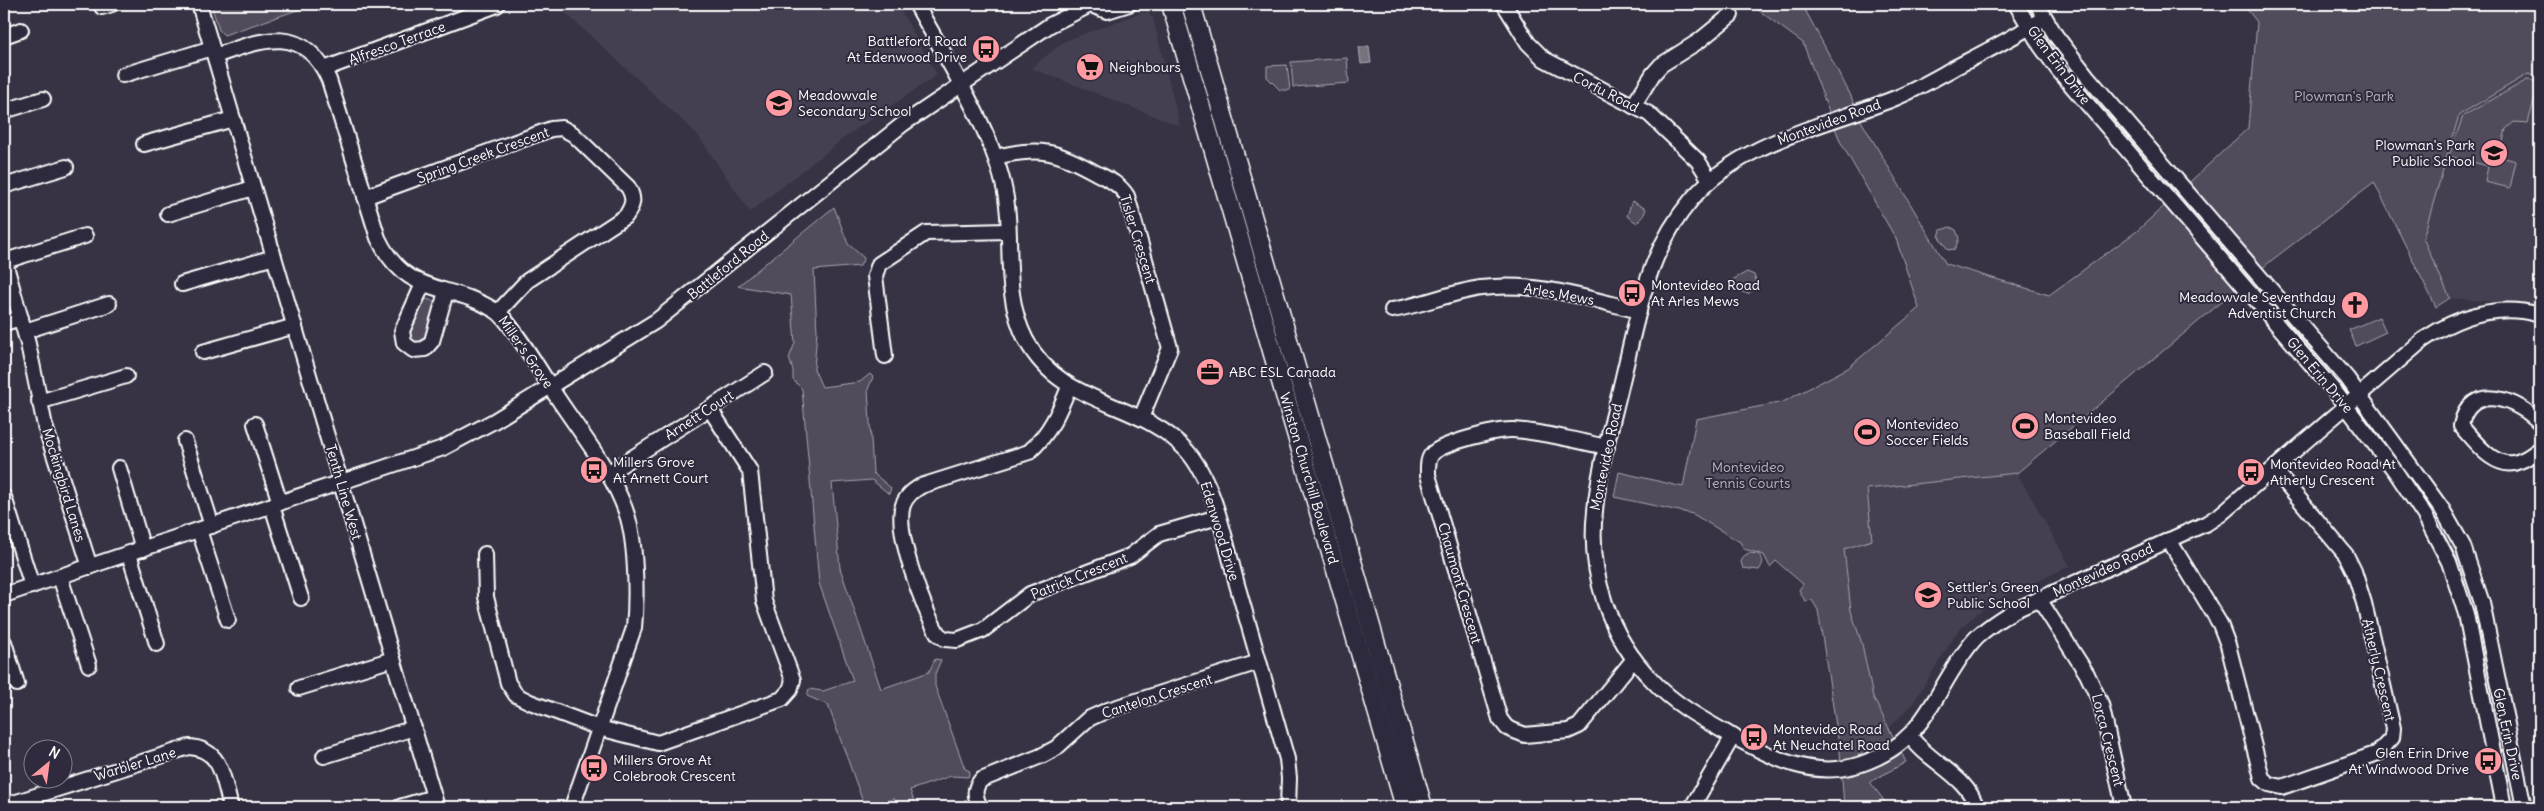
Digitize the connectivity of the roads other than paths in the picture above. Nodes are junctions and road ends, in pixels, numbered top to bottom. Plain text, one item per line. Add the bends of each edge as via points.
1 (199, 4) edge
2 (916, 4) edge
3 (1092, 4) edge
4 (1129, 4) edge
5 (1172, 4) edge
6 (1191, 4) edge
7 (1504, 4) edge
8 (2016, 4) edge
9 (2037, 4) edge
10 (497, 5) dead end
11 (1731, 15) dead end
12 (2044, 18) junction
13 (2029, 28) junction
14 (21, 30) dead end
15 (4, 36) edge
16 (213, 52) junction
17 (324, 69) junction
18 (123, 75) dead end
19 (961, 86) junction
20 (43, 99) dead end
21 (1633, 106) junction
22 (4, 111) edge
23 (233, 119) junction
24 (144, 144) dead end
25 (996, 158) junction
26 (66, 167) dead end
27 (1710, 180) junction
28 (4, 186) edge
29 (253, 188) junction
30 (365, 197) junction
31 (168, 214) dead end
32 (1008, 231) junction
33 (85, 236) dead end
34 (274, 257) junction
35 (4, 260) edge
36 (182, 284) dead end
37 (423, 284) junction
38 (446, 292) junction
39 (109, 304) dead end
40 (1392, 310) dead end
41 (1639, 311) junction
42 (498, 312) junction
43 (2540, 315) edge
44 (4, 323) edge
45 (23, 324) junction
46 (295, 326) junction
47 (203, 352) dead end
48 (885, 356) dead end
49 (765, 373) dead end
50 (126, 376) dead end
51 (550, 387) junction
52 (1069, 387) junction
53 (2360, 395) junction
54 (39, 402) junction
55 (2347, 406) junction
56 (710, 409) junction
57 (1141, 418) junction
58 (2540, 423) edge
59 (255, 424) dead end
60 (185, 441) dead end
61 (1607, 447) junction
62 (2540, 449) edge
63 (119, 468) dead end
64 (2274, 469) junction
65 (607, 474) junction
66 (341, 483) junction
67 (4, 497) edge
68 (276, 504) junction
69 (1218, 517) junction
70 (205, 528) junction
71 (2169, 540) junction
72 (143, 549) junction
73 (129, 554) junction
74 (485, 554) dead end
75 (90, 567) junction
76 (60, 577) junction
77 (32, 586) junction
78 (4, 595) edge
79 (302, 598) dead end
80 (2039, 599) junction
81 (228, 620) dead end
82 (4, 642) edge
83 (157, 644) dead end
84 (393, 659) junction
85 (1634, 659) junction
86 (1259, 662) junction
87 (88, 665) dead end
88 (17, 684) dead end
89 (299, 688) dead end
90 (414, 728) junction
91 (599, 728) junction
92 (1733, 736) junction
93 (1910, 736) junction
94 (324, 756) dead end
95 (436, 802) edge
96 (4, 806) edge
97 (231, 807) edge
98 (400, 807) edge
99 (572, 807) edge
100 (980, 807) edge
101 (1288, 807) edge
102 (1405, 807) edge
103 (1423, 807) edge
104 (1692, 807) edge
105 (1976, 807) edge
106 (2124, 807) edge
107 (2504, 807) edge
108 (2524, 807) edge

1 - 16 street, Tenth Line West
2 - 19 street, Edenwood Drive
3 - 4 street, Battleford Road via 1107,11
3 - 19 street, Battleford Road via 1050,25
5 - 102 main road, Winston Churchill Boulevard
6 - 103 main road, Winston Churchill Boulevard
7 - 21 street, Corfu Road via 1528,43 1544,59
8 - 13 street, Glen Erin Drive
9 - 12 street, Glen Erin Drive
10 - 17 street, Alfresco Terrace
11 - 21 street via 1699,41 1661,65
12 - 13 street, Montevideo Road
12 - 53 street, Glen Erin Drive via 2087,76
13 - 27 street, Montevideo Road via 1895,98 1769,144
13 - 55 street, Glen Erin Drive via 2059,71
14 - 15 street
16 - 17 street, Miller's Grove via 262,40 286,40 302,47
16 - 18 street
16 - 23 street, Tenth Line West
17 - 30 street, Miller's Grove
19 - 25 street, Edenwood Drive
19 - 51 street, Battleford Road via 874,145 656,322
20 - 22 street
21 - 27 street, Corfu Road via 1669,130 1698,160
23 - 24 street
23 - 29 street, Tenth Line West
25 - 32 street, Edenwood Drive via 1004,185
25 - 57 street, Tisler Crescent via 1034,151 1066,156 1113,182 1126,196 1170,348
26 - 28 street
27 - 41 street, Montevideo Road via 1664,238 1645,283
29 - 31 street
29 - 34 street, Tenth Line West
30 - 37 street, Miller's Grove via 386,255 403,273
30 - 42 street, Spring Creek Crescent via 551,129 562,128 574,134 628,187 633,206 626,216 527,281
32 - 48 street via 926,233 879,264 875,276
32 - 52 street, Edenwood Drive via 1010,287 1019,324 1041,363
33 - 35 street, Mockingbird Lanes
34 - 36 street
34 - 46 street, Tenth Line West
35 - 45 street, Mockingbird Lanes
37 - 38 street, Miller's Grove
37 - 38 street via 402,331 404,343 413,350 425,349 432,341
38 - 42 street, Miller's Grove via 474,299
39 - 45 street
40 - 41 street, Arles Mews via 1430,303 1479,288 1526,286
41 - 61 street, Montevideo Road
42 - 51 street, Miller's Grove
43 - 53 street, Montevideo Road via 2496,311 2444,326
44 - 45 street
45 - 54 street, Mockingbird Lanes
46 - 47 street
46 - 66 street, Tenth Line West
49 - 56 street, Arnett Court
50 - 54 street
51 - 65 street, Miller's Grove
51 - 66 street, Battleford Road via 459,441
52 - 57 street, Edenwood Drive
52 - 69 street, Patrick Crescent via 1052,428 1029,452 921,486 908,495 902,507 908,561 938,634 945,639 957,640 983,630 1030,594 1130,556 1158,534
53 - 55 street, Montevideo Road
53 - 108 street, Glen Erin Drive via 2430,490 2462,546 2482,603
54 - 75 street, Mockingbird Lanes
55 - 64 street, Montevideo Road
55 - 107 street, Glen Erin Drive via 2412,497 2449,562 2466,614
56 - 65 street, Arnett Court
56 - 91 street via 750,470 761,587 793,680 790,690 782,699 658,744
57 - 69 street, Edenwood Drive via 1161,429 1187,451 1203,474
58 - 62 street via 2529,411 2490,397 2469,407 2461,426 2498,462 2510,464 2520,461
59 - 68 street
60 - 70 street
61 - 85 street, Montevideo Road via 1594,513 1596,573 1615,627
61 - 85 street, Chaumont Crescent via 1510,430 1442,447 1431,454 1428,475 1500,719 1507,728 1525,735 1558,734 1579,726
63 - 72 street
64 - 71 street, Montevideo Road via 2221,514
64 - 71 street, Atherly Crescent via 2346,555 2359,585 2393,728 2392,738 2378,753 2282,787 2269,784 2262,778 2220,624
65 - 91 street, Miller's Grove via 629,520 636,610 634,628
66 - 68 street, Battleford Road
66 - 84 street, Tenth Line West
67 - 77 street
68 - 70 street, Battleford Road
68 - 79 street
69 - 86 street, Edenwood Drive
70 - 72 street, Battleford Road
70 - 81 street
71 - 80 street, Montevideo Road
72 - 73 street, Battleford Road
73 - 75 street, Battleford Road
73 - 83 street
74 - 91 street via 486,597 508,683 516,694 530,702
75 - 76 street, Battleford Road
76 - 77 street, Battleford Road
76 - 87 street
77 - 78 street, Battleford Road
80 - 93 street, Montevideo Road via 2012,611 1975,639
80 - 106 street, Lorca Crescent via 2095,688
82 - 88 street
84 - 89 street
84 - 90 street, Tenth Line West
85 - 92 street, Montevideo Road via 1674,700
86 - 100 street, Cantelon Crescent via 1128,703 1088,719 1048,752 981,780 975,794
86 - 101 street, Edenwood Drive via 1287,758
90 - 94 street
90 - 95 street, Tenth Line West
91 - 99 street, Miller's Grove
92 - 93 street, Montevideo Road via 1782,762 1825,770 1867,762 1889,752
92 - 104 street
93 - 105 street via 1918,748 1966,788
95 - 98 street, Tenth Line West
96 - 97 street, Warbler Lane via 189,748 202,748 215,758

